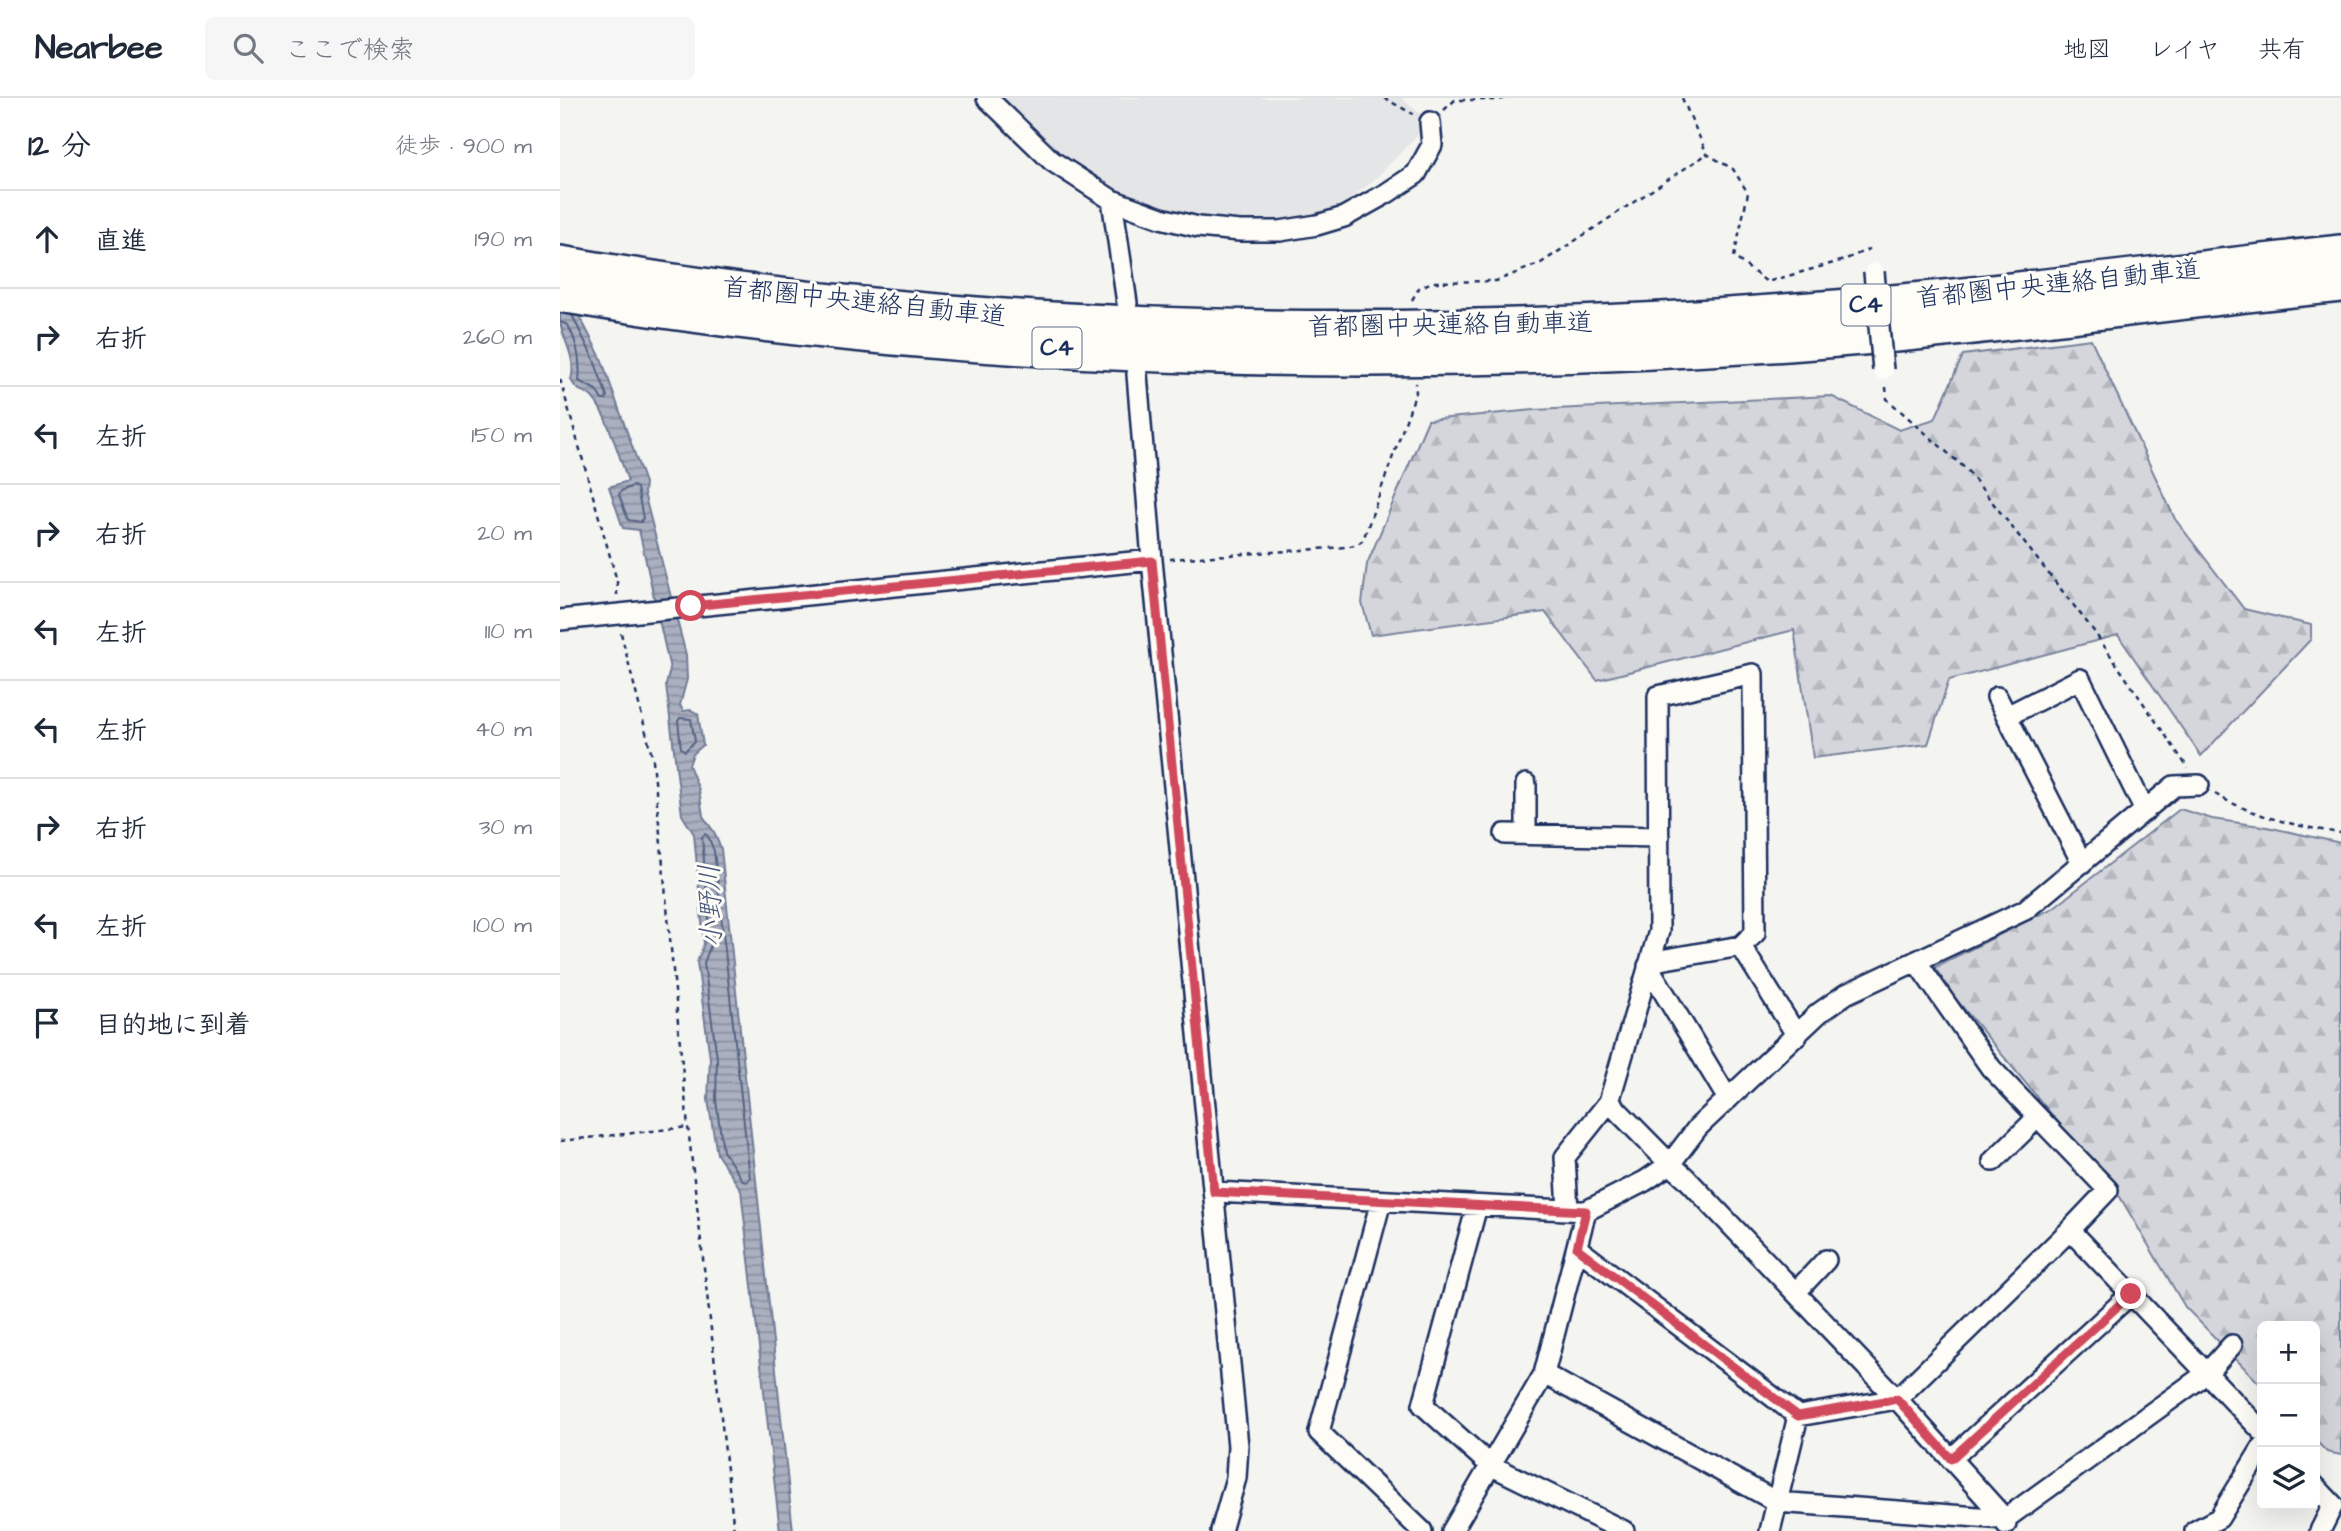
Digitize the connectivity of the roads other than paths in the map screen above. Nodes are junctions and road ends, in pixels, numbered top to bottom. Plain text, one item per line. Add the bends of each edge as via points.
1 (987, 98) edge
2 (1430, 122) road end
3 (1112, 200) junction
4 (2341, 253) edge
5 (560, 264) edge
6 (1874, 272) road end
7 (2341, 284) edge
8 (560, 294) edge
9 (722, 302) junction
10 (1127, 303) dead end
11 (1883, 370) road end
12 (1137, 374) dead end
13 (1152, 561) junction
14 (560, 620) edge
15 (1997, 697) dead end
16 (2007, 716) junction
17 (1526, 784) dead end
18 (2199, 785) road end
19 (2144, 811) junction
20 (1506, 834) dead end
21 (1526, 834) junction
22 (1659, 836) junction
23 (2082, 863) junction
24 (1741, 946) junction
25 (1916, 961) junction
26 (1648, 966) junction
27 (1797, 1036) junction
28 (1728, 1099) junction
29 (1609, 1102) junction
30 (2037, 1118) junction
31 (1993, 1161) dead end
32 (1670, 1164) junction
33 (1214, 1192) junction
34 (1381, 1201) junction
35 (1477, 1206) junction
36 (1577, 1211) junction
37 (2070, 1230) junction
38 (1577, 1248) junction
39 (1826, 1260) dead end
40 (1796, 1292) junction
41 (2131, 1294) junction
42 (2232, 1345) dead end
43 (2207, 1373) junction
44 (1544, 1374) junction
45 (1897, 1399) junction
46 (1798, 1416) junction
47 (2257, 1426) edge
48 (2257, 1456) edge
49 (1951, 1459) junction
50 (1490, 1465) junction
51 (2320, 1491) edge
52 (1777, 1502) junction
53 (2006, 1525) edge
54 (1221, 1531) edge
55 (1422, 1531) edge
56 (1452, 1531) edge
57 (1623, 1531) edge
58 (1770, 1531) edge
59 (2195, 1531) edge
60 (2320, 1531) edge

1 - 3 street via 1052,161
2 - 3 street via 1432,145 1416,173 1344,217 1317,225 1280,231 1198,227
3 - 10 street
4 - 9 highway, 首都圏中央連絡自動車道 / C4 via 1833,308 1465,327 1254,328 1055,322 899,308
5 - 9 highway, 首都圏中央連絡自動車道 / C4
6 - 11 street, bridge
7 - 9 highway, 首都圏中央連絡自動車道 / C4 via 1818,341 1422,357 1195,356 1000,345 868,334
8 - 9 highway, 首都圏中央連絡自動車道 / C4
12 - 13 street
13 - 14 street
13 - 33 street
15 - 16 street
16 - 19 street via 2080,679
16 - 23 street
17 - 21 street
18 - 19 street via 2174,786
19 - 23 street
20 - 21 street
21 - 22 street
22 - 24 street via 1658,696 1753,674 1755,933
22 - 26 street via 1659,931
23 - 25 street via 2025,910
24 - 26 street
24 - 27 street
25 - 27 street via 1846,994
25 - 30 street via 1991,1069
26 - 28 street
26 - 29 street
27 - 28 street
28 - 32 street via 1698,1127
29 - 32 street
29 - 36 street via 1565,1157
30 - 31 street
30 - 37 street via 2108,1190
32 - 36 street via 1645,1181
32 - 40 street
33 - 34 street
33 - 54 street via 1238,1446 1236,1478
34 - 35 street
34 - 55 street via 1319,1432
35 - 36 street
35 - 50 street via 1423,1405
36 - 38 street
37 - 41 street
37 - 45 street
38 - 44 street
38 - 46 street
39 - 40 street
40 - 45 street
41 - 43 street
41 - 49 street
42 - 43 street
43 - 47 street
43 - 53 street
44 - 50 street
44 - 52 street
45 - 46 street
45 - 49 street
46 - 52 street
48 - 59 street via 2219,1518
49 - 53 street
50 - 56 street
50 - 57 street
51 - 60 street via 2333,1505
52 - 53 street
52 - 58 street

